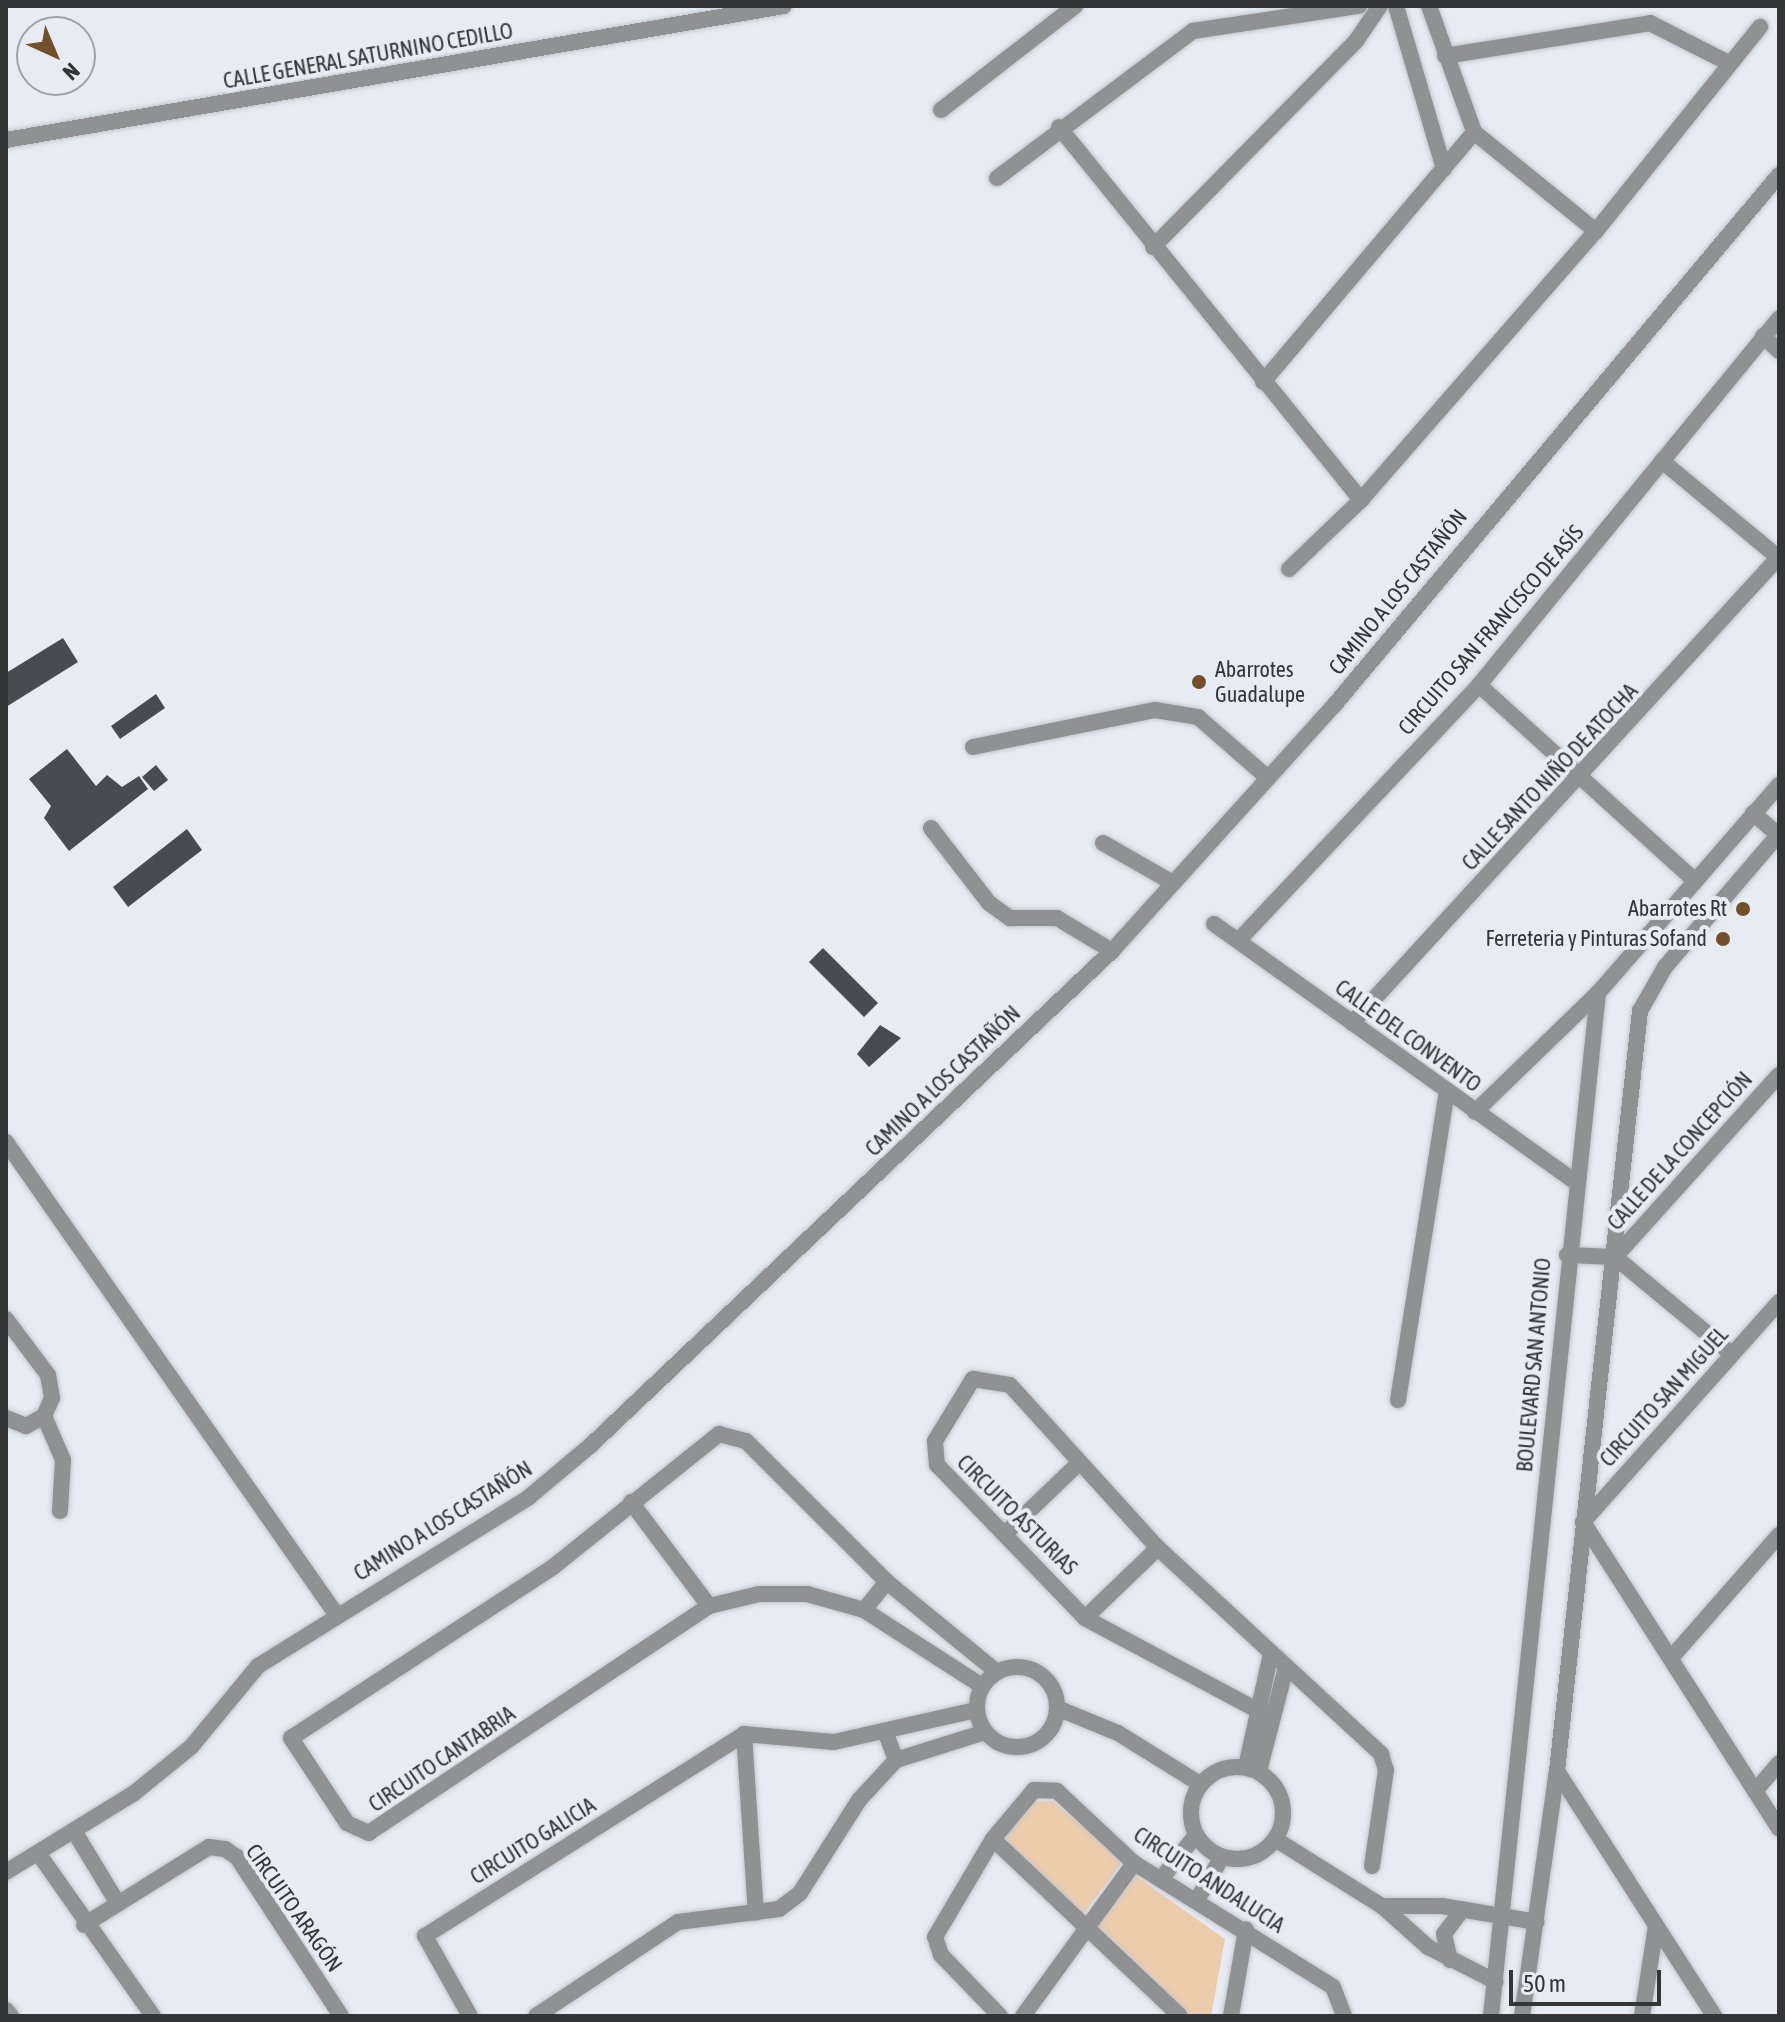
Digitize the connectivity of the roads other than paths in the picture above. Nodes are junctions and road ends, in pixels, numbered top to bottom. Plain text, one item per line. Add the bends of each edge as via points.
1 (784, 6) edge
2 (1075, 6) edge
3 (1359, 6) edge
4 (1380, 6) edge
5 (1396, 6) edge
6 (1429, 6) edge
7 (1760, 27) dead end
8 (1445, 56) junction
9 (1729, 63) junction
10 (941, 110) dead end
11 (1059, 127) junction
12 (1474, 132) junction
13 (6, 140) edge
14 (1444, 169) junction
15 (1779, 175) edge
16 (997, 178) dead end
17 (1596, 231) junction
18 (1153, 247) junction
19 (1779, 318) edge
20 (1763, 336) junction
21 (1779, 351) edge
22 (1263, 382) junction
23 (1662, 461) junction
24 (1361, 500) junction
25 (1779, 558) edge
26 (1289, 569) dead end
27 (1479, 685) junction
28 (973, 747) dead end
29 (1268, 778) junction
30 (1581, 778) junction
31 (1779, 785) edge
32 (1753, 813) junction
33 (931, 828) dead end
34 (1779, 835) edge
35 (1103, 843) dead end
36 (1695, 881) junction
37 (1173, 883) junction
38 (1214, 924) dead end
39 (1238, 941) junction
40 (1112, 951) junction
41 (1598, 993) junction
42 (1352, 1023) junction
43 (1779, 1075) edge
44 (1447, 1091) junction
45 (1475, 1112) junction
46 (6, 1142) edge
47 (1577, 1183) junction
48 (1567, 1255) junction
49 (1615, 1257) junction
50 (1779, 1302) edge
51 (6, 1319) edge
52 (1732, 1354) junction
53 (1398, 1400) dead end
54 (44, 1416) junction
55 (6, 1418) edge
56 (1079, 1463) junction
57 (631, 1502) junction
58 (60, 1511) dead end
59 (1583, 1522) junction
60 (1007, 1532) junction
61 (1779, 1535) edge
62 (1158, 1548) junction
63 (887, 1582) junction
64 (709, 1606) junction
65 (864, 1610) junction
66 (336, 1614) junction
67 (1085, 1618) junction
68 (1270, 1658) junction
69 (1671, 1658) junction
70 (1285, 1671) junction
71 (997, 1672) junction
72 (982, 1686) junction
73 (1057, 1708) junction
74 (976, 1710) junction
75 (1264, 1717) junction
76 (985, 1732) junction
77 (744, 1734) junction
78 (886, 1734) junction
79 (896, 1760) junction
80 (1779, 1763) edge
81 (1252, 1769) junction
82 (1557, 1771) junction
83 (1200, 1784) junction
84 (1755, 1791) junction
85 (1779, 1828) edge
86 (74, 1831) junction
87 (1196, 1835) junction
88 (993, 1839) junction
89 (1275, 1839) junction
90 (38, 1853) junction
91 (1222, 1857) junction
92 (1134, 1863) junction
93 (1372, 1866) dead end
94 (6, 1872) edge
95 (1161, 1879) junction
96 (1197, 1900) junction
97 (117, 1902) junction
98 (1382, 1906) junction
99 (1463, 1909) junction
100 (756, 1913) junction
101 (1503, 1915) junction
102 (1537, 1922) junction
103 (84, 1925) junction
104 (1656, 1926) junction
105 (1086, 1927) junction
106 (1246, 1929) junction
107 (1450, 1960) junction
108 (1496, 1982) junction
109 (6, 2010) edge
110 (11, 2016) edge
111 (153, 2016) edge
112 (341, 2016) edge
113 (470, 2016) edge
114 (536, 2016) edge
115 (1000, 2016) edge
116 (1023, 2016) edge
117 (1180, 2016) edge
118 (1231, 2016) edge
119 (1344, 2016) edge
120 (1491, 2016) edge
121 (1522, 2016) edge
122 (1642, 2016) edge
123 (1714, 2016) edge

1 - 13 street, CALLE GENERAL SATURNINO CEDILLO
2 - 10 street
3 - 11 street via 1193,31
4 - 18 street via 1356,41
5 - 14 street
6 - 8 street
7 - 9 street
8 - 9 street via 1650,23
8 - 12 street
9 - 17 street
11 - 16 street
11 - 18 street
12 - 14 street
12 - 17 street
14 - 22 street
15 - 29 street, CAMINO A LOS CASTAÑÓN
17 - 24 street
18 - 22 street
19 - 20 street, CIRCUITO SAN FRANCISCO DE ASÍS
20 - 21 street
20 - 23 street, CIRCUITO SAN FRANCISCO DE ASÍS
22 - 24 street
23 - 25 street
23 - 27 street, CIRCUITO SAN FRANCISCO DE ASÍS
24 - 26 street
25 - 30 street, CALLE SANTO NIÑO DE ATOCHA
27 - 30 street
27 - 39 street, CIRCUITO SAN FRANCISCO DE ASÍS
28 - 29 street via 1155,710 1198,717
29 - 37 street, CAMINO A LOS CASTAÑÓN
30 - 36 street
30 - 42 street, CALLE SANTO NIÑO DE ATOCHA
31 - 32 street
32 - 34 street
32 - 36 street
33 - 40 street via 1010,918 1057,918
34 - 49 street via 1665,967 1640,1011
35 - 37 street
36 - 41 street
37 - 40 street, CAMINO A LOS CASTAÑÓN
38 - 39 street, CALLE DEL CONVENTO
39 - 42 street, CALLE DEL CONVENTO
40 - 66 street, CAMINO A LOS CASTAÑÓN via 591,1445 529,1497
41 - 45 street
41 - 47 street, BOULEVARD SAN ANTONIO
42 - 44 street, CALLE DEL CONVENTO
43 - 49 street, CALLE DE LA CONCEPCIÓN
44 - 45 street, CALLE DEL CONVENTO
44 - 53 street
45 - 47 street, CALLE DEL CONVENTO
46 - 66 street
47 - 48 street, BOULEVARD SAN ANTONIO
48 - 49 street, CALLE DE LA CONCEPCIÓN
48 - 101 street, BOULEVARD SAN ANTONIO
49 - 52 street
49 - 59 street
50 - 52 street, CIRCUITO SAN MIGUEL
51 - 54 street via 48,1375 52,1398
52 - 59 street, CIRCUITO SAN MIGUEL
54 - 55 street via 26,1426
54 - 58 street via 63,1460
56 - 60 street
56 - 60 street, CIRCUITO ASTURIAS via 1010,1385 973,1379 933,1455
56 - 62 street, CIRCUITO ASTURIAS
57 - 63 street, CIRCUITO CANTABRIA via 711,1439 733,1435
57 - 64 street
57 - 64 street, CIRCUITO CANTABRIA via 553,1567 291,1738 347,1823 360,1832 377,1830
59 - 69 street
59 - 82 street
60 - 67 street, CIRCUITO ASTURIAS
61 - 69 street
62 - 67 street
62 - 68 street, CIRCUITO ASTURIAS
63 - 65 street
63 - 71 street, CIRCUITO CANTABRIA
64 - 65 street, CIRCUITO CANTABRIA via 807,1594
65 - 72 street, CIRCUITO CANTABRIA
66 - 86 street, CAMINO A LOS CASTAÑÓN via 258,1666 191,1747
67 - 75 street, CIRCUITO ASTURIAS
68 - 70 street, CIRCUITO ASTURIAS
68 - 75 street
69 - 84 street
70 - 75 street
70 - 93 street, CIRCUITO ASTURIAS via 1381,1754 1386,1770
71 - 72 street
71 - 73 street via 1038,1673
72 - 74 street
73 - 76 street via 1049,1732 1031,1746 1006,1746
73 - 83 street via 1118,1733
74 - 76 street
74 - 78 street
75 - 81 street
76 - 79 street
77 - 78 street via 834,1742
77 - 100 street
77 - 113 street, CIRCUITO GALICIA via 425,1936
78 - 79 street
79 - 100 street via 859,1800 800,1893 779,1909
80 - 84 street
81 - 83 street via 1214,1772
81 - 89 street via 1281,1796
82 - 102 street
82 - 104 street
83 - 87 street via 1190,1809
84 - 85 street
86 - 90 street, CAMINO A LOS CASTAÑÓN
86 - 97 street
87 - 91 street
87 - 95 street
88 - 92 street, CIRCUITO ANDALUCIA via 1025,1796 1057,1791
88 - 105 street
88 - 115 street, CIRCUITO ANDALUCIA via 935,1937 941,1955
89 - 91 street via 1246,1858
89 - 98 street
90 - 94 street, CAMINO A LOS CASTAÑÓN
90 - 103 street
91 - 96 street
92 - 95 street, CIRCUITO ANDALUCIA
92 - 105 street
95 - 96 street, CIRCUITO ANDALUCIA
96 - 106 street, CIRCUITO ANDALUCIA
97 - 103 street, CIRCUITO ARAGÓN
97 - 112 street, CIRCUITO ARAGÓN via 209,1847 225,1849 237,1857
98 - 99 street
98 - 107 street
99 - 101 street
99 - 107 street via 1444,1934
100 - 114 street via 678,1922
101 - 102 street
101 - 108 street, BOULEVARD SAN ANTONIO
102 - 121 street
103 - 111 street
104 - 122 street
104 - 123 street
105 - 116 street
105 - 117 street
106 - 118 street
106 - 119 street, CIRCUITO ANDALUCIA via 1333,1987
107 - 108 street
108 - 120 street, BOULEVARD SAN ANTONIO
109 - 110 street

